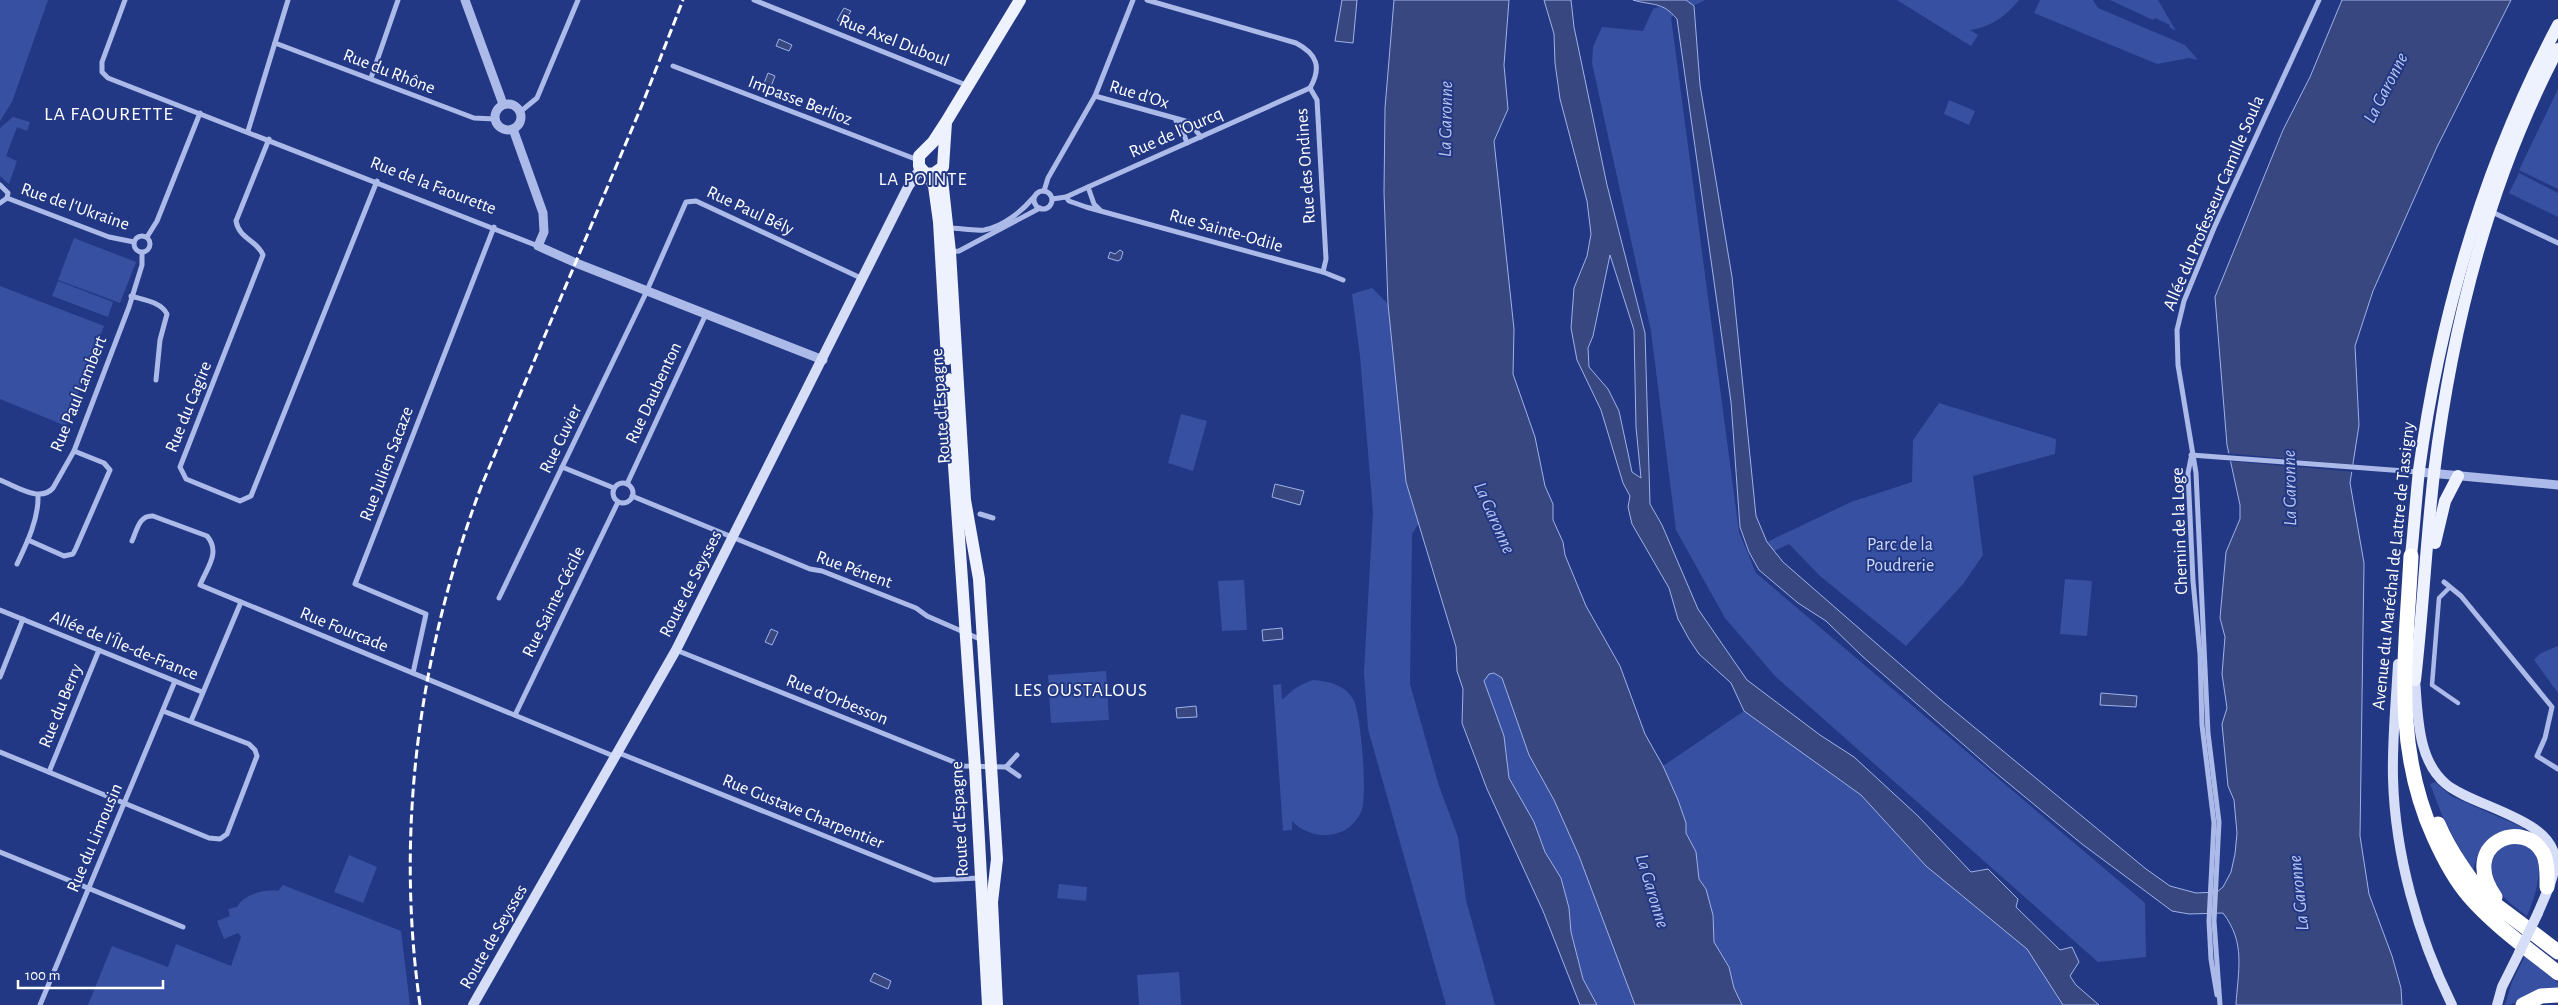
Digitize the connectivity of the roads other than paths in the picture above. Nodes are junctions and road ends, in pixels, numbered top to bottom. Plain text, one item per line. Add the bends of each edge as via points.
1 (125, 0) edge
2 (288, 0) edge
3 (398, 0) edge
4 (465, 0) edge
5 (578, 0) edge
6 (754, 0) edge
7 (1020, 0) edge
8 (1133, 0) edge
9 (1147, 0) edge
10 (2319, 0) edge
11 (2558, 25) edge
12 (275, 43) junction
13 (2558, 49) edge
14 (673, 66) dead end
15 (370, 78) junction
16 (968, 86) junction
17 (1310, 88) junction
18 (1095, 96) junction
19 (503, 104) junction
20 (520, 112) junction
21 (200, 113) junction
22 (495, 119) junction
23 (1176, 120) junction
24 (946, 122) junction
25 (513, 129) junction
26 (248, 131) junction
27 (1201, 137) junction
28 (269, 139) junction
29 (1187, 143) junction
30 (928, 148) junction
31 (943, 156) junction
32 (922, 167) junction
33 (941, 170) junction
34 (377, 182) junction
35 (0, 185) edge
36 (1088, 187) junction
37 (1044, 191) junction
38 (1034, 197) junction
39 (1066, 197) junction
40 (7, 198) junction
41 (1052, 199) junction
42 (0, 203) edge
43 (1040, 208) junction
44 (2485, 209) junction
45 (1100, 210) junction
46 (494, 227) junction
47 (943, 230) junction
48 (146, 237) junction
49 (134, 242) junction
50 (2558, 243) edge
51 (538, 246) junction
52 (945, 250) junction
53 (142, 253) junction
54 (1323, 272) junction
55 (863, 278) junction
56 (1343, 280) dead end
57 (647, 290) junction
58 (131, 296) junction
59 (706, 314) junction
60 (823, 360) junction
61 (156, 380) dead end
62 (74, 450) junction
63 (2191, 455) junction
64 (562, 468) junction
65 (2419, 472) junction
66 (2434, 474) junction
67 (2458, 476) junction
68 (0, 480) edge
69 (628, 484) junction
70 (2558, 484) edge
71 (614, 488) junction
72 (38, 495) junction
73 (632, 496) junction
74 (618, 502) junction
75 (980, 514) dead end
76 (993, 518) dead end
77 (733, 537) junction
78 (28, 540) junction
79 (132, 541) dead end
80 (2411, 556) junction
81 (17, 564) dead end
82 (2426, 572) junction
83 (2444, 582) dead end
84 (2449, 588) junction
85 (499, 598) dead end
86 (241, 602) junction
87 (0, 610) edge
88 (23, 619) junction
89 (964, 630) junction
90 (983, 640) junction
91 (99, 650) junction
92 (676, 650) junction
93 (413, 673) junction
94 (0, 677) edge
95 (2415, 680) junction
96 (175, 681) junction
97 (202, 692) junction
98 (2458, 703) dead end
99 (163, 711) junction
100 (515, 715) junction
101 (191, 721) junction
102 (0, 752) edge
103 (617, 755) junction
104 (1017, 755) dead end
105 (975, 767) junction
106 (990, 767) junction
107 (1006, 767) junction
108 (2558, 770) edge
109 (49, 772) junction
110 (1019, 776) dead end
111 (124, 803) junction
112 (0, 852) edge
113 (980, 878) junction
114 (2213, 878) junction
115 (89, 887) junction
116 (2547, 887) junction
117 (2468, 896) junction
118 (2500, 907) junction
119 (183, 927) dead end
120 (2558, 952) edge
121 (2558, 963) edge
122 (2558, 973) edge
123 (2558, 995) edge
124 (40, 1005) edge
125 (473, 1005) edge
126 (988, 1005) edge
127 (997, 1005) edge
128 (2220, 1005) edge
129 (2452, 1005) edge
130 (2497, 1005) edge
131 (2523, 1005) edge

1 - 21 street, Rue de la Faourette via 102,62 102,72 108,78
2 - 12 street
3 - 15 street
4 - 19 street
5 - 20 street via 537,98
6 - 16 street, Rue Axel Duboul
7 - 16 main road
8 - 18 street
9 - 17 street, Rue des Ondines via 1296,43 1310,50 1315,60 1316,77
10 - 63 street, Allée du Professeur Camille Soula via 2222,210 2184,301 2177,330 2177,352
11 - 44 main road, Avenue du Maréchal de Lattre de Tassigny via 2512,120
12 - 15 street, Rue du Rhône
12 - 26 street
13 - 44 main road, Avenue du Maréchal de Lattre de Tassigny
14 - 32 street, Impasse Berlioz
15 - 22 street, Rue du Rhône via 474,118
16 - 24 main road
17 - 27 street, Rue de l'Ourcq
17 - 54 street, Rue des Ondines via 1317,100 1326,258
18 - 23 street, Rue d'Ox
18 - 37 street via 1048,178
19 - 20 street via 512,104
19 - 22 street via 498,108
20 - 25 street via 519,124
21 - 26 street, Rue de la Faourette
21 - 48 street via 157,222
22 - 25 street via 501,128
23 - 27 street, Rue d'Ox via 1189,122
23 - 29 street, Rue d'Ox
24 - 30 main road
24 - 31 main road
25 - 51 street via 543,213 544,232
26 - 28 street, Rue de la Faourette
27 - 29 street, Rue de l'Ourcq
28 - 34 street, Rue de la Faourette
28 - 34 street, Rue du Cagire via 236,221 241,234 260,247 263,256 180,467 186,479 240,501 251,496
29 - 36 street, Rue de l'Ourcq
30 - 31 main road via 937,149
30 - 32 main road via 921,152
31 - 33 main road
32 - 33 main road
32 - 47 main road, Route d'Espagne via 934,186
32 - 55 main road, Route de Seysses via 912,179
33 - 47 main road, Route d'Espagne
34 - 46 street, Rue de la Faourette
35 - 40 street, Rue de l'Ukraine via 6,189
36 - 39 street, Rue de l'Ourcq
36 - 45 street via 1094,204
37 - 38 street
37 - 41 street
38 - 43 street via 1034,203
38 - 47 street via 1023,209 996,226 983,230
39 - 41 street, Rue de l'Ourcq
39 - 45 street, Rue Sainte-Odile via 1069,202
40 - 42 street, Rue de l'Ukraine
40 - 49 street, Rue de l'Ukraine via 109,237
41 - 43 street via 1048,207
43 - 52 street via 959,251
44 - 50 street
44 - 65 main road, Avenue du Maréchal de Lattre de Tassigny via 2447,322
44 - 66 main road, Avenue du Maréchal de Lattre de Tassigny via 2461,317
45 - 54 street, Rue Sainte-Odile
46 - 51 street, Rue de la Faourette
46 - 93 street, Rue Julien Sacaze via 355,584 426,614
47 - 52 main road, Route d'Espagne
48 - 49 street via 140,236
48 - 53 street via 150,247
49 - 53 street via 135,250
51 - 57 street, Rue de la Faourette
52 - 89 main road, Route d'Espagne
52 - 90 main road, Route d'Espagne via 965,500 979,579
53 - 58 street, Rue Paul Lambert via 142,265
54 - 56 street, Rue Sainte-Odile
55 - 57 street, Rue Paul Bély via 690,200 682,206
55 - 60 main road, Route de Seysses
57 - 59 street, Rue de la Faourette
57 - 64 street, Rue Cuvier
58 - 61 street via 158,305 167,314 160,340
58 - 62 street, Rue Paul Lambert
59 - 60 street, Rue de la Faourette
59 - 69 street, Rue Daubenton
60 - 77 main road, Route de Seysses
62 - 72 street, Rue Paul Lambert via 53,488
62 - 78 street via 104,463 110,470 73,554 64,556
63 - 65 street
63 - 114 street, Chemin de la Loge via 2188,473 2192,581 2200,646 2202,725 2214,824
63 - 114 street, Chemin de la Loge via 2196,473 2208,733 2219,822
64 - 71 street
64 - 85 street, Rue Cuvier
65 - 66 street
65 - 80 main road, Avenue du Maréchal de Lattre de Tassigny
66 - 67 street
66 - 82 main road, Avenue du Maréchal de Lattre de Tassigny
67 - 70 street
67 - 82 main road via 2445,501
68 - 72 street
69 - 71 street via 622,483
69 - 73 street
71 - 74 street via 613,495
72 - 78 street
73 - 74 street via 626,502
73 - 77 street, Rue Pénent
74 - 100 street, Rue Sainte-Cécile
75 - 76 street
77 - 89 street, Rue Pénent
77 - 92 main road, Route de Seysses
78 - 81 street
79 - 86 street, Rue Fourcade via 146,515 207,536 215,550 200,585
80 - 117 highway via 2404,691 2408,750 2418,798 2431,830 2444,859
80 - 129 main road, Avenue du Maréchal de Lattre de Tassigny via 2393,731 2393,779 2412,900
82 - 95 main road, Avenue du Maréchal de Lattre de Tassigny
83 - 84 street
84 - 98 street via 2439,598 2432,685
84 - 108 street via 2461,596 2552,708 2537,756
86 - 93 street, Rue Fourcade
86 - 97 street, Allée de l'Île-de-France
87 - 88 street, Allée de l'Île-de-France
88 - 91 street, Allée de l'Île-de-France
88 - 94 street
89 - 90 street
89 - 105 main road, Route d'Espagne
90 - 106 main road, Route d'Espagne
91 - 96 street, Allée de l'Île-de-France
91 - 109 street, Rue du Berry
92 - 103 main road, Route de Seysses
92 - 105 street, Rue d'Orbesson via 964,766
93 - 100 street, Rue Fourcade
95 - 116 main road, Avenue du Maréchal de Lattre de Tassigny via 2422,743 2429,762 2445,784 2523,822 2545,837 2555,860
95 - 118 highway via 2412,731 2427,795 2440,827 2463,866 2480,889
96 - 97 street, Allée de l'Île-de-France
96 - 99 street, Rue du Limousin
97 - 101 street
99 - 101 street
99 - 111 street, Rue du Limousin
100 - 103 street, Rue Fourcade
101 - 111 street via 249,744 257,756 227,834 220,839 209,838
102 - 109 street
103 - 113 street, Rue Gustave Charpentier via 934,880
103 - 125 main road, Route de Seysses
104 - 107 street
105 - 106 street, Rue d'Orbesson
105 - 113 main road, Route d'Espagne
106 - 107 street, Route d'Espagne
106 - 127 main road, Route d'Espagne via 996,859 992,902
107 - 110 street
109 - 111 street
111 - 115 street, Rue du Limousin
112 - 115 street
113 - 126 main road, Route d'Espagne
114 - 128 street, Chemin de la Loge via 2211,963
115 - 119 street
115 - 124 street, Rue du Limousin
116 - 118 highway via 2546,861 2538,847 2523,837 2504,838 2491,845 2483,862 2487,883
116 - 130 main road, Avenue du Maréchal de Lattre de Tassigny, bridge
117 - 121 highway
117 - 122 highway
118 - 120 highway
123 - 131 highway via 2541,996

